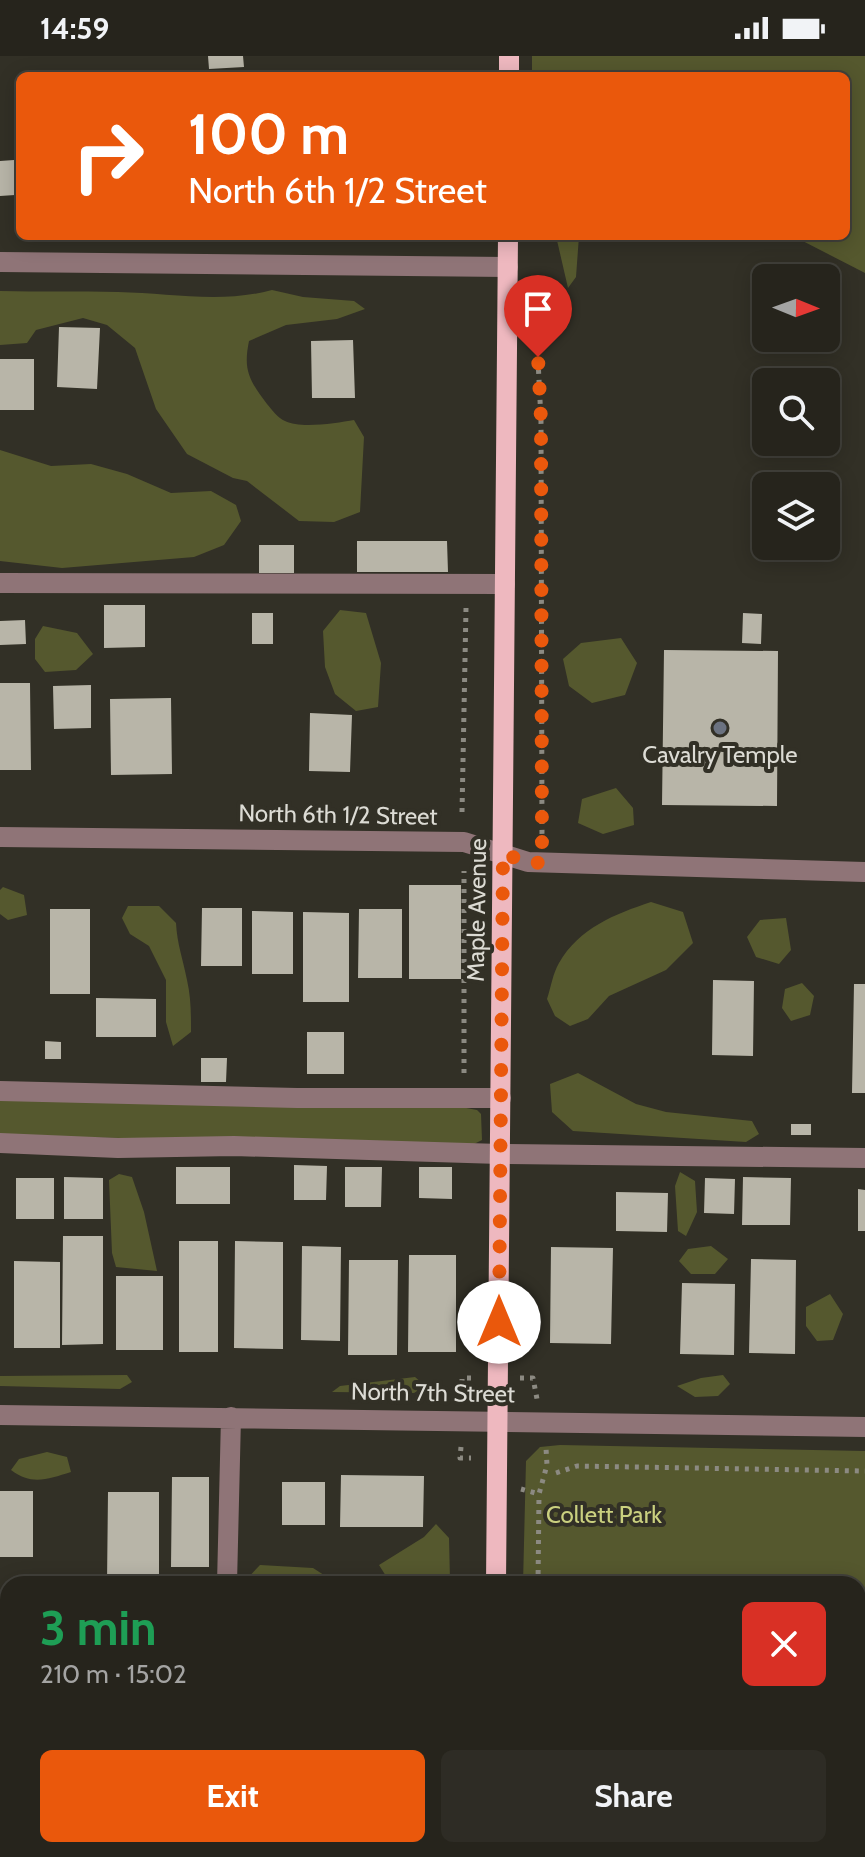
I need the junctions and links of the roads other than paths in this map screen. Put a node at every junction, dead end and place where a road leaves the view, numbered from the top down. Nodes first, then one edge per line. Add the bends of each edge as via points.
1 (508, 240) edge
2 (0, 262) edge
3 (508, 267) junction
4 (0, 583) edge
5 (505, 584) junction
6 (0, 837) edge
7 (503, 854) junction
8 (865, 872) edge
9 (0, 1091) edge
10 (501, 1098) junction
11 (0, 1143) edge
12 (500, 1154) junction
13 (865, 1158) edge
14 (0, 1415) edge
15 (231, 1417) junction
16 (498, 1420) junction
17 (865, 1427) edge
18 (227, 1576) edge
19 (496, 1576) edge

1 - 3 main road, Maple Avenue
2 - 3 street
3 - 5 main road, Maple Avenue
4 - 5 street
5 - 7 main road, Maple Avenue
6 - 7 street, North 6th 1/2 Street via 464,842
7 - 8 street, North 6th 1/2 Street via 542,863
7 - 10 main road, Maple Avenue
9 - 10 street
10 - 12 main road, Maple Avenue
11 - 12 street
12 - 13 street
12 - 16 main road, Maple Avenue
14 - 15 street, North 7th Street
15 - 16 street, North 7th Street
15 - 18 street
16 - 17 street, North 7th Street
16 - 19 main road, Maple Avenue

